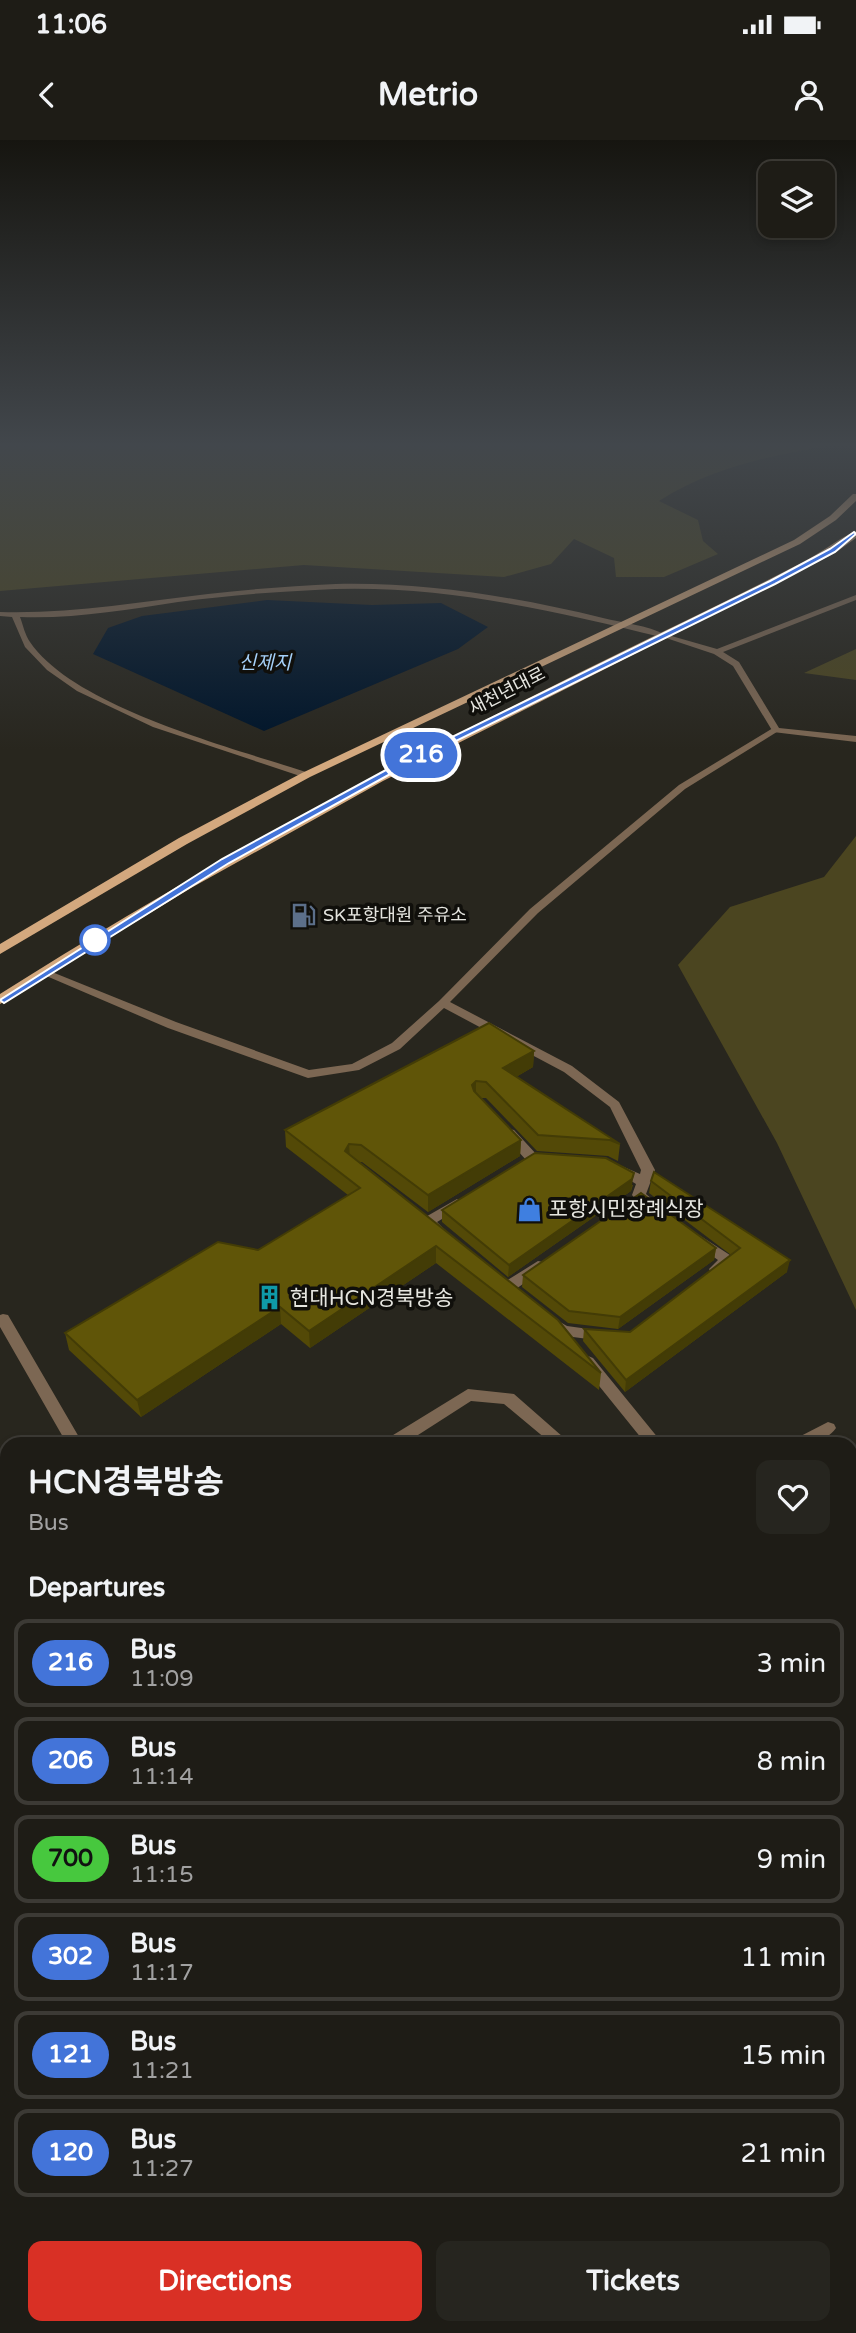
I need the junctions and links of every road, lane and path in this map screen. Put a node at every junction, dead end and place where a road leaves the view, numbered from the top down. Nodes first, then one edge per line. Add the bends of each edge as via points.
1 (790, 545) edge
2 (840, 545) edge
3 (706, 586) junction
4 (718, 590) dead end
5 (856, 597) edge
6 (0, 614) edge
7 (15, 615) junction
8 (622, 625) junction
9 (661, 635) junction
10 (717, 652) junction
11 (496, 684) junction
12 (509, 688) dead end
13 (523, 693) dead end
14 (536, 697) junction
15 (776, 730) junction
16 (856, 739) edge
17 (306, 775) junction
18 (0, 950) edge
19 (43, 972) junction
20 (0, 1000) edge
21 (443, 1003) junction
22 (498, 1121) edge
23 (532, 1160) edge
24 (608, 1163) edge
25 (640, 1187) junction
26 (474, 1194) edge
27 (661, 1211) edge
28 (683, 1228) edge
29 (448, 1238) edge
30 (554, 1255) edge
31 (706, 1276) edge
32 (508, 1287) edge
33 (545, 1317) edge
34 (3, 1319) dead end
35 (563, 1331) junction
36 (622, 1338) edge
37 (828, 1427) dead end
38 (71, 1437) edge
39 (402, 1437) edge
40 (554, 1437) edge
41 (649, 1437) edge
42 (811, 1437) edge

1 - 3 main road, 새천년대로
2 - 9 main road, 새천년대로
3 - 4 main road
3 - 8 main road, 새천년대로
5 - 10 street
6 - 7 street
7 - 8 street via 236,593 373,586 496,598
7 - 17 street via 28,645 47,665 126,713
8 - 9 street
8 - 11 main road, 새천년대로
9 - 10 street
9 - 14 main road, 새천년대로
10 - 15 street via 736,664
11 - 12 main road
11 - 17 main road, 새천년대로
13 - 14 main road
14 - 19 main road, 새천년대로 via 237,854
15 - 16 street
15 - 21 street via 682,787 534,911
17 - 18 main road, 새천년대로 via 183,841
19 - 20 main road, 새천년대로
19 - 21 street via 308,1074 355,1067 396,1046
21 - 25 street via 568,1069 615,1105
22 - 23 street
24 - 25 street
25 - 27 street
26 - 29 street via 422,1218
28 - 31 street via 727,1260
30 - 32 street
33 - 35 street
34 - 38 street
35 - 36 street
35 - 41 street
37 - 42 street
39 - 40 street via 468,1395 508,1398

